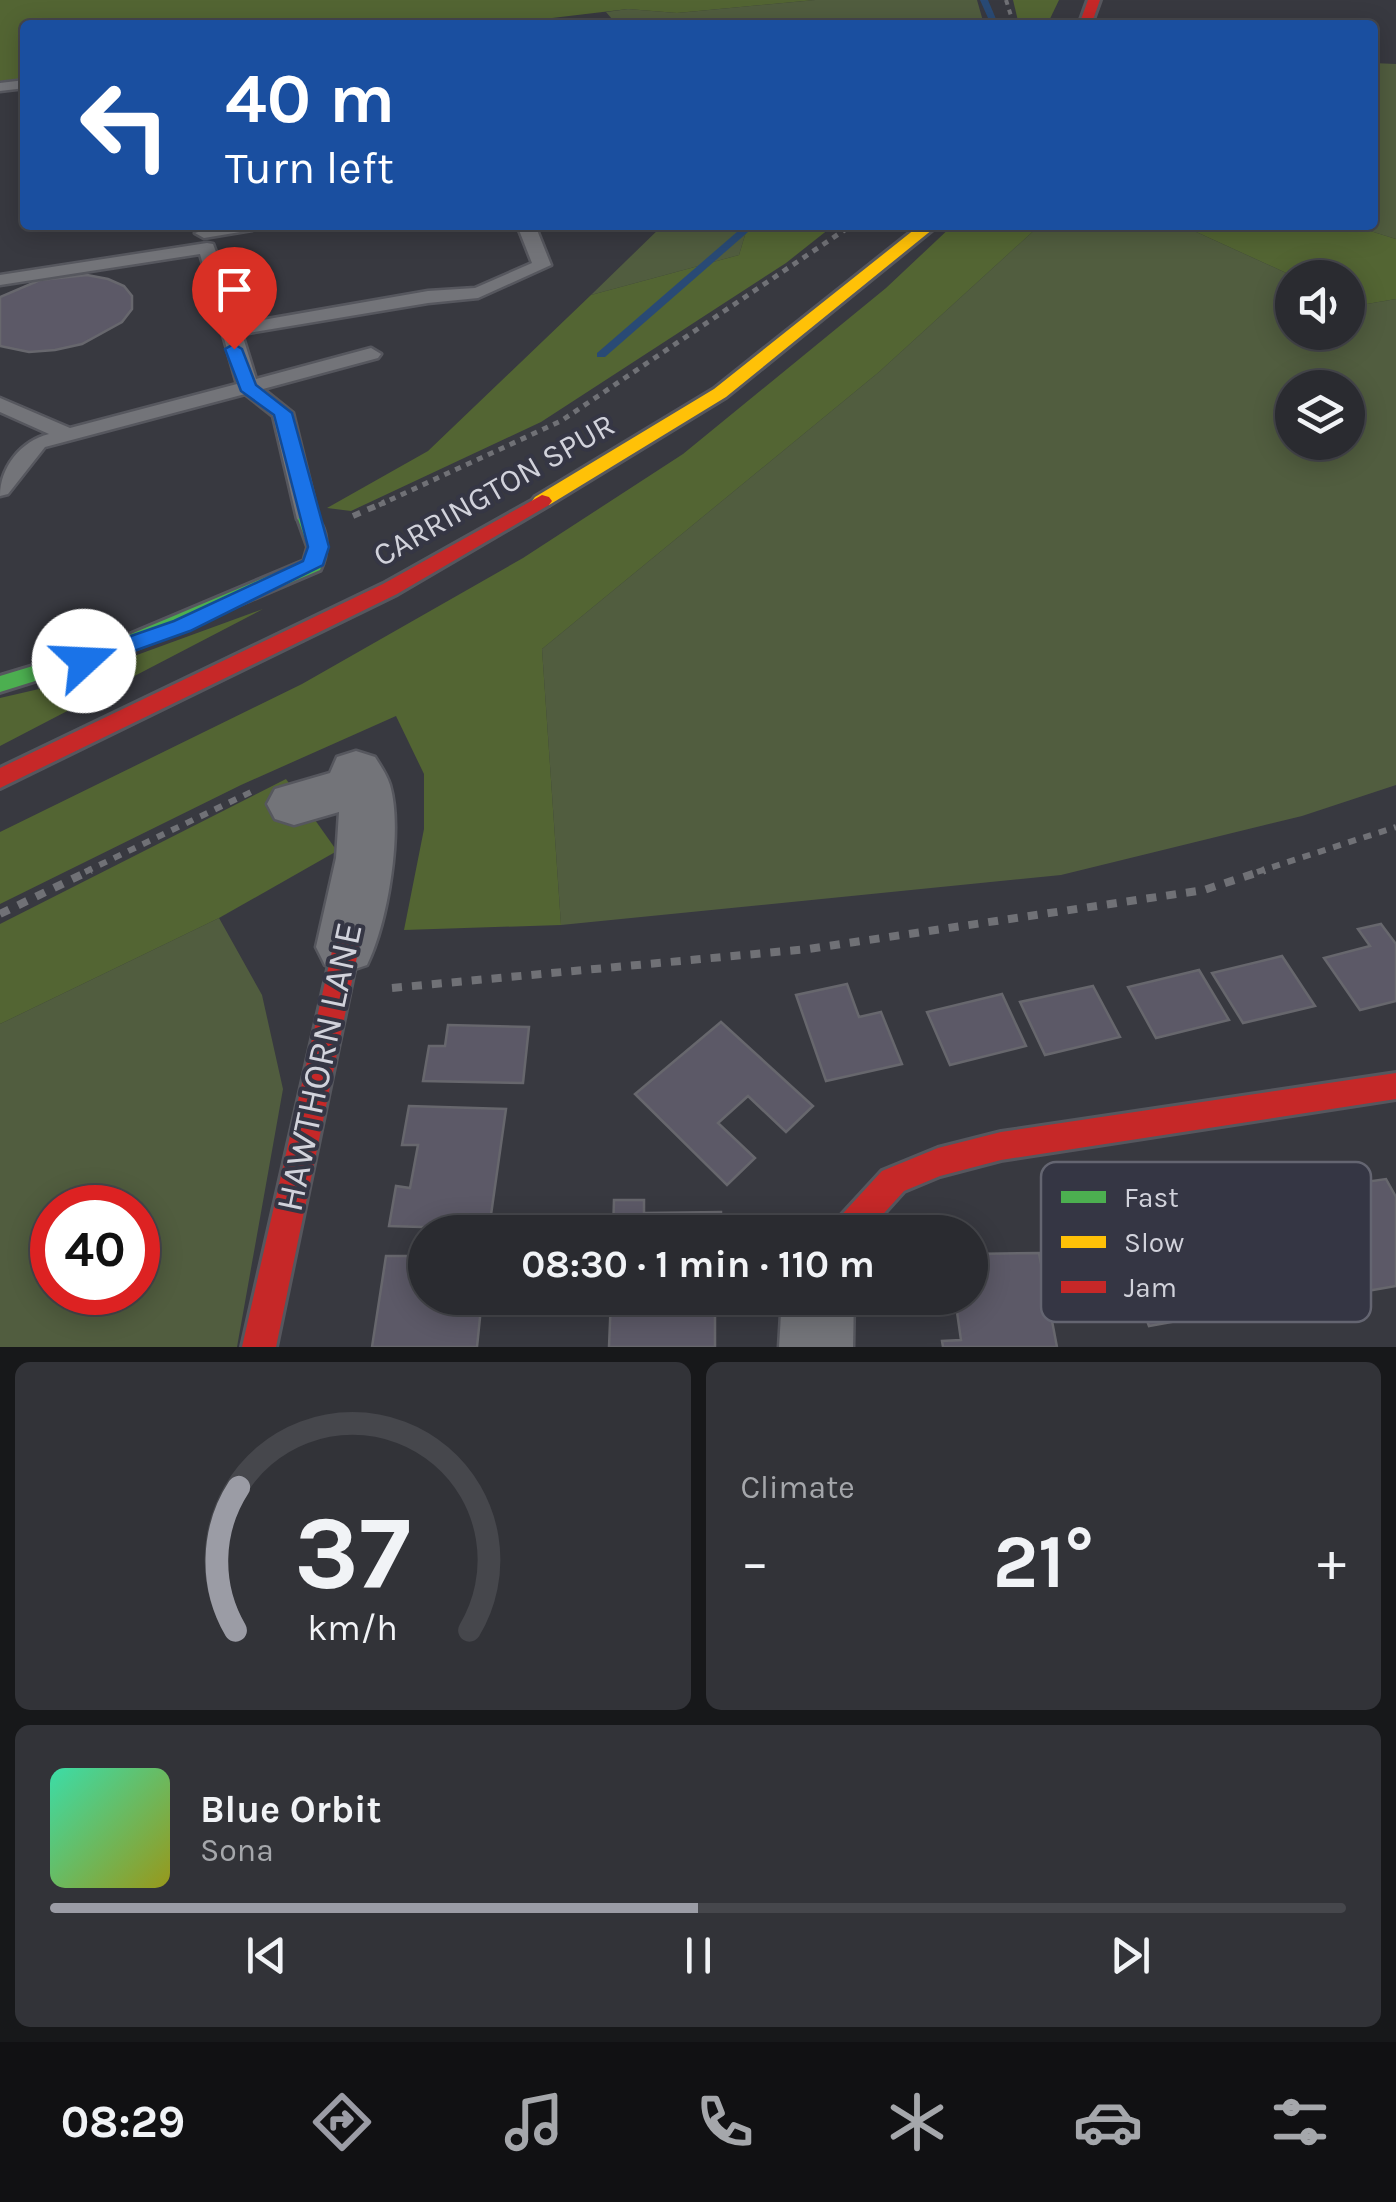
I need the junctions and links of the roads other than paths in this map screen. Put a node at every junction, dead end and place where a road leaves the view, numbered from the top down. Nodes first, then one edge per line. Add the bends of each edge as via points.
1 (240, 230) edge
2 (528, 230) edge
3 (924, 230) edge
4 (207, 243) edge
5 (240, 261) dead end
6 (0, 280) edge
7 (229, 332) junction
8 (371, 354) dead end
9 (248, 388) junction
10 (0, 404) edge
11 (69, 435) junction
12 (0, 488) edge
13 (312, 526) joint
14 (0, 684) edge
15 (0, 779) edge
16 (280, 794) road end
17 (341, 970) joint
18 (1396, 1086) edge
19 (862, 1215) edge
20 (817, 1315) edge
21 (260, 1347) edge
22 (816, 1347) edge

1 - 4 lane
2 - 7 lane via 542,264 478,294
3 - 15 main road, CARRINGTON SPUR via 720,393 627,452 390,589
4 - 5 lane
4 - 6 lane
4 - 7 lane
7 - 9 lane
8 - 9 lane
9 - 11 lane
9 - 13 lane via 283,413
10 - 11 lane
11 - 12 lane via 38,443
13 - 14 main road via 318,547 312,565 182,626
16 - 17 street, HAWTHORN LANE via 359,778 366,836
17 - 21 main road, HAWTHORN LANE
18 - 19 main road via 1001,1146 893,1180
20 - 22 street

